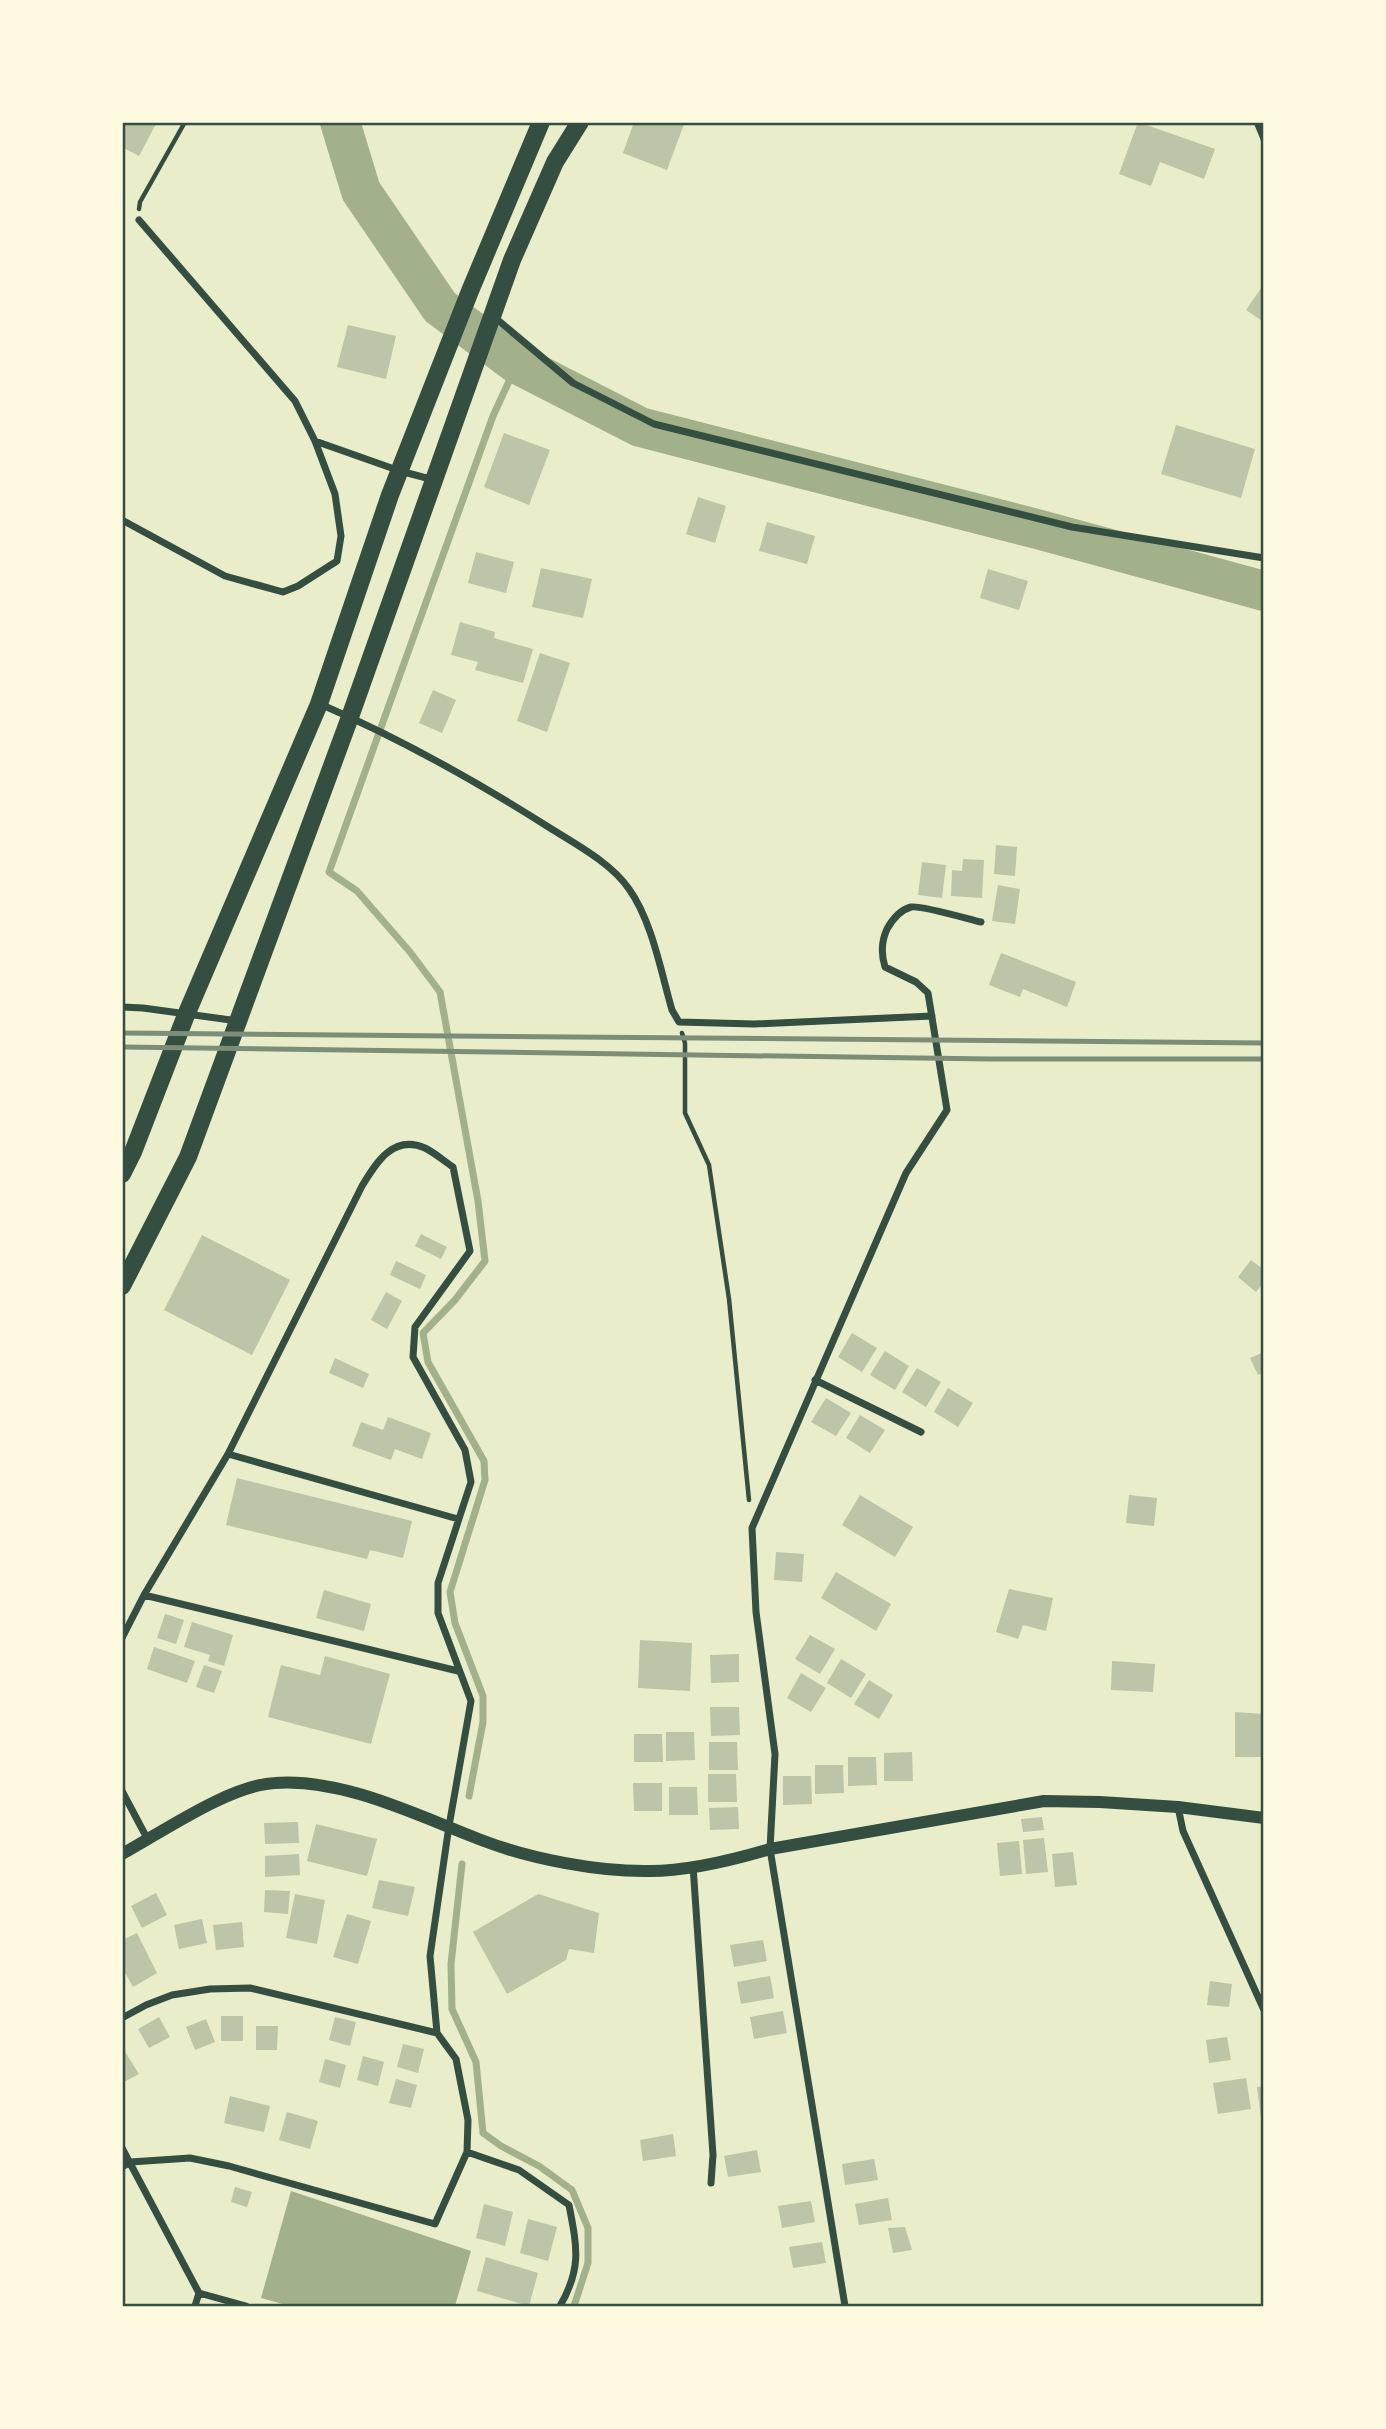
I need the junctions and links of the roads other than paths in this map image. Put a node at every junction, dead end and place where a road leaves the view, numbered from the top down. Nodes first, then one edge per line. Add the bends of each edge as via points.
1 (541, 122) edge
2 (580, 122) edge
3 (1257, 122) edge
4 (1264, 139) edge
5 (138, 220) road end
6 (492, 315) junction
7 (315, 441) junction
8 (400, 471) junction
9 (434, 480) junction
10 (122, 520) edge
11 (1264, 558) edge
12 (319, 704) junction
13 (350, 717) junction
14 (981, 922) dead end
15 (122, 1007) edge
16 (186, 1015) junction
17 (932, 1016) junction
18 (238, 1021) junction
19 (122, 1174) edge
20 (122, 1286) edge
21 (815, 1380) junction
22 (921, 1432) dead end
23 (229, 1454) junction
24 (458, 1519) junction
25 (144, 1595) junction
26 (122, 1638) edge
27 (458, 1671) junction
28 (122, 1791) edge
29 (1178, 1807) junction
30 (1264, 1818) edge
31 (449, 1826) junction
32 (148, 1839) junction
33 (770, 1849) junction
34 (122, 1854) edge
35 (692, 1866) junction
36 (1264, 2010) edge
37 (122, 2018) edge
38 (437, 2033) junction
39 (122, 2148) edge
40 (467, 2151) junction
41 (131, 2162) junction
42 (122, 2167) edge
43 (710, 2183) dead end
44 (200, 2293) junction
45 (195, 2306) edge
46 (246, 2306) edge
47 (560, 2306) edge
48 (845, 2306) edge

1 - 8 main road
2 - 6 main road via 555,162
3 - 4 street
5 - 7 street via 295,401
6 - 9 main road
6 - 11 street via 573,383 654,424 1072,527
7 - 8 street
7 - 10 street via 335,494 341,536 337,561 298,586 283,592 225,576
8 - 9 street
8 - 12 main road
9 - 13 main road
12 - 13 street
12 - 16 main road
13 - 17 street via 522,810 619,877 640,908 679,1022 754,1024
13 - 18 main road
14 - 17 street via 913,906 892,921 881,954 885,967 929,993
15 - 16 street
16 - 18 street
16 - 19 main road
17 - 21 street via 947,1110 906,1173
18 - 20 main road via 188,1157
21 - 22 street
21 - 33 street via 752,1528 756,1612 775,1754
23 - 24 street
23 - 24 street via 379,1159 399,1146 424,1147 453,1167 470,1251 415,1327 413,1357 465,1450 471,1482
23 - 25 street
24 - 27 street via 438,1583 438,1613
25 - 26 street
25 - 27 street
27 - 31 street via 471,1701
28 - 32 street
29 - 30 street
29 - 33 street via 1044,1801
29 - 36 street via 1183,1831
31 - 32 street via 360,1795 317,1785 275,1783 238,1790
31 - 35 street via 496,1845 593,1868 652,1871
31 - 38 street via 430,1956
32 - 34 street
33 - 35 street
33 - 48 street
35 - 43 street via 713,2155
37 - 38 street via 172,1995 250,1988
38 - 40 street via 456,2059 468,2120
39 - 41 street
40 - 41 street via 435,2224 190,2158
40 - 47 street via 519,2170 569,2205 578,2254 571,2288
41 - 42 street
41 - 44 street
44 - 45 street
44 - 46 street

